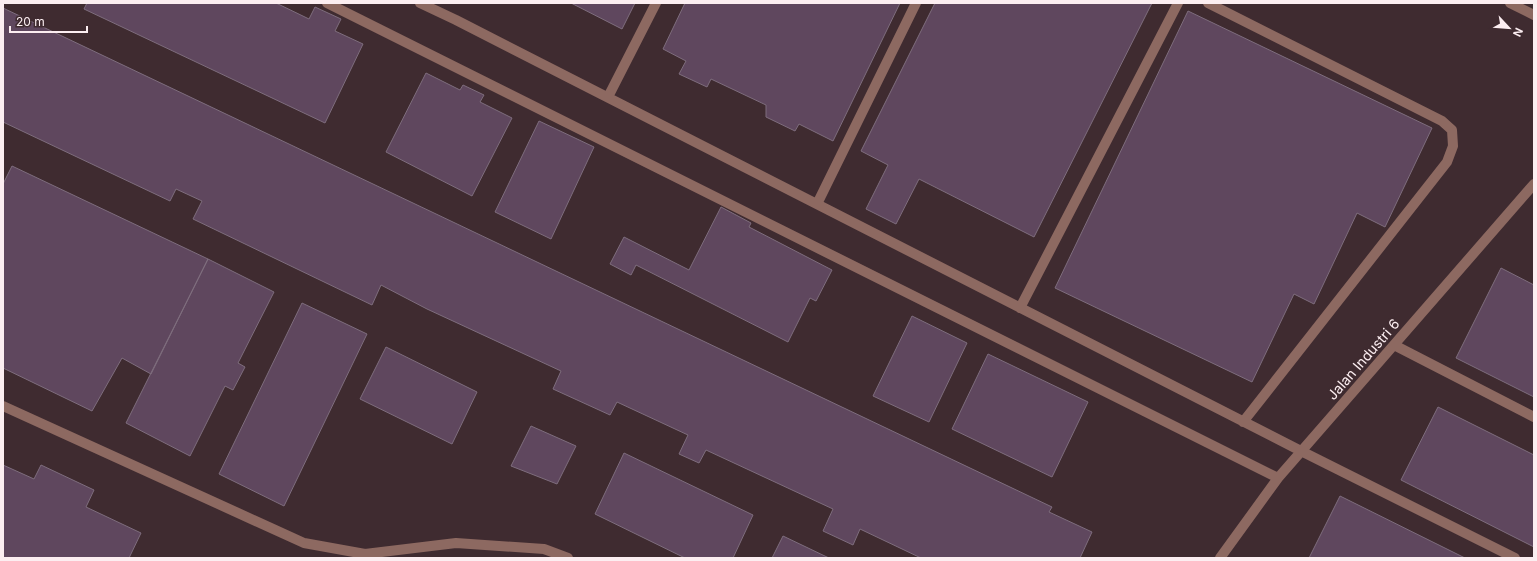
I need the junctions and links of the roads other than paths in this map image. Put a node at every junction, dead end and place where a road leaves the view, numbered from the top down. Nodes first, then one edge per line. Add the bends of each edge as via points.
1 (327, 3) edge
2 (420, 3) edge
3 (656, 3) edge
4 (916, 3) edge
5 (1178, 3) edge
6 (1208, 3) edge
7 (1510, 3) edge
8 (1534, 15) edge
9 (608, 97) junction
10 (1534, 184) edge
11 (817, 204) junction
12 (1020, 308) junction
13 (1394, 345) junction
14 (3, 406) edge
15 (1534, 417) edge
16 (1244, 422) junction
17 (1301, 451) junction
18 (1278, 478) junction
19 (568, 558) edge
20 (1220, 558) edge
21 (1515, 558) edge

1 - 18 street
2 - 9 street
3 - 9 street
4 - 11 street
5 - 12 street
6 - 16 street via 1442,121 1452,130 1453,146 1447,162
7 - 8 street
9 - 11 street
10 - 13 street, Jalan Industri 6
11 - 12 street
12 - 16 street
13 - 15 street
13 - 17 street, Jalan Industri 6
14 - 19 street via 304,544 365,554 456,543 544,549
16 - 17 street
17 - 18 street, Jalan Industri 6
17 - 21 street
18 - 20 street, Jalan Industri 6

